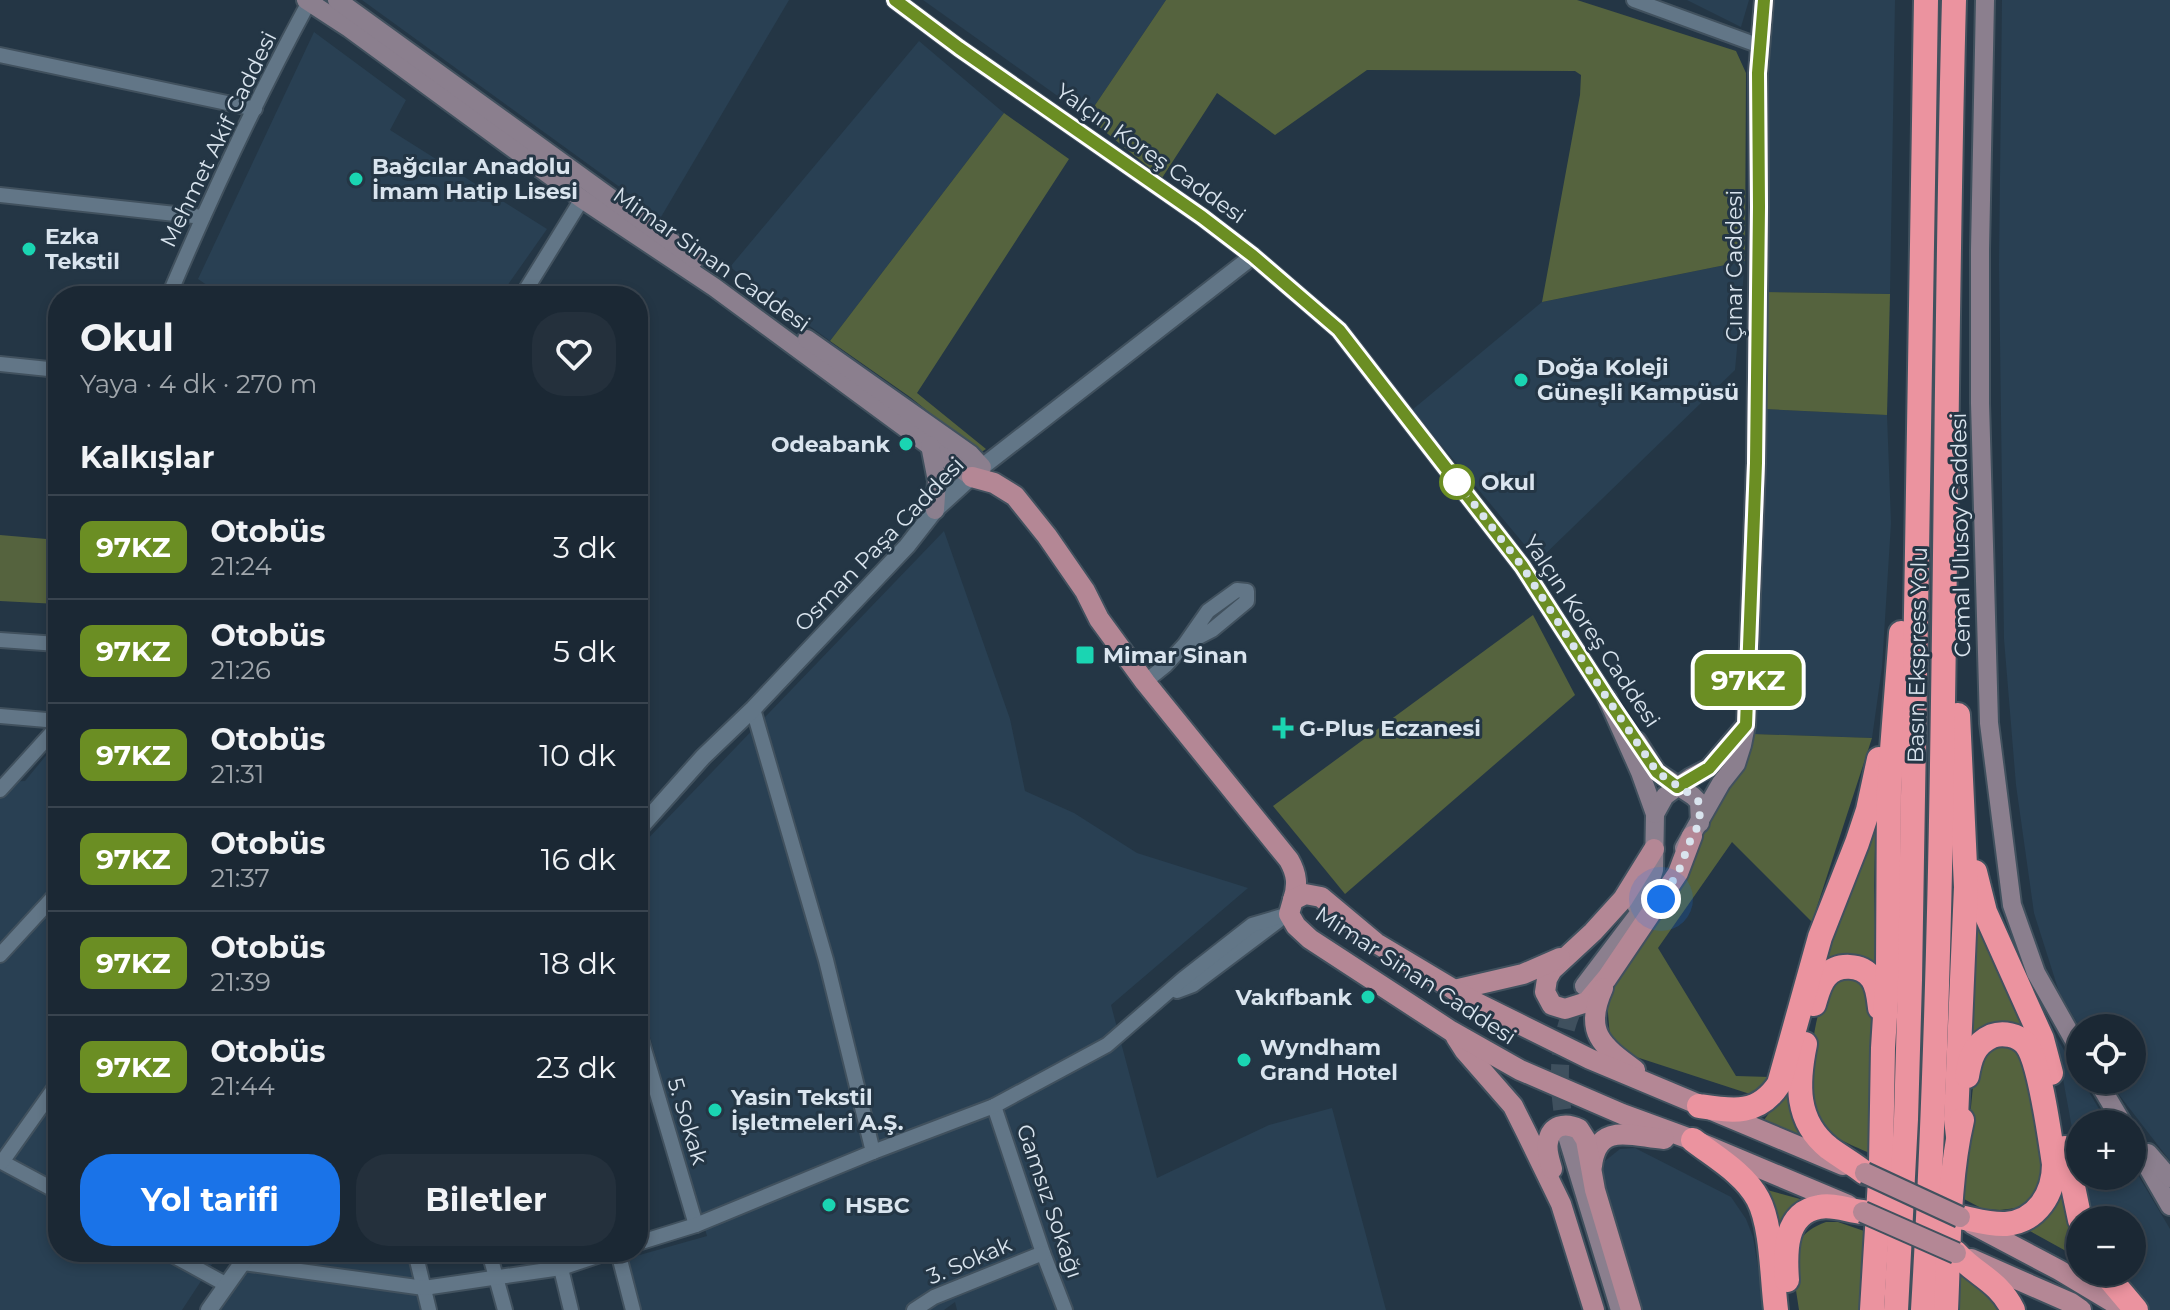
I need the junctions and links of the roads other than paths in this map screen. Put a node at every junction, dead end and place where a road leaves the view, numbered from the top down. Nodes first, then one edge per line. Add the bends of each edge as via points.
1 (337, 0) edge
2 (895, 0) edge
3 (1634, 0) edge
4 (1764, 0) edge
5 (1926, 0) edge
6 (1954, 0) edge
7 (1985, 0) edge
8 (310, 1) edge
9 (1760, 46) junction
10 (0, 55) edge
11 (255, 109) junction
12 (0, 195) edge
13 (582, 199) junction
14 (203, 217) junction
15 (1253, 256) junction
16 (173, 286) edge
17 (528, 286) edge
18 (0, 364) edge
19 (48, 369) edge
20 (1919, 411) junction
21 (930, 445) junction
22 (1946, 469) junction
23 (977, 472) junction
24 (935, 510) junction
25 (1901, 638) junction
26 (0, 640) edge
27 (48, 643) edge
28 (1185, 644) dead end
29 (1145, 682) junction
30 (1607, 698) junction
31 (753, 709) junction
32 (0, 716) edge
33 (48, 722) edge
34 (1746, 725) junction
35 (48, 735) edge
36 (0, 770) edge
37 (1959, 770) junction
38 (16, 772) junction
39 (1677, 787) junction
40 (0, 790) edge
41 (1655, 814) junction
42 (648, 819) edge
43 (1696, 830) junction
44 (1654, 849) junction
45 (48, 903) edge
46 (1288, 911) junction
47 (0, 955) edge
48 (1567, 955) junction
49 (1607, 978) junction
50 (1584, 986) tunnel mouth
51 (1454, 990) junction
52 (1568, 999) tunnel mouth
53 (2066, 1026) edge
54 (1451, 1031) junction
55 (1883, 1048) junction
56 (648, 1063) edge
57 (1660, 1089) junction
58 (48, 1097) edge
59 (994, 1106) junction
60 (1699, 1106) junction
61 (1958, 1136) junction
62 (1693, 1140) junction
63 (2146, 1149) edge
64 (873, 1152) junction
65 (1, 1161) edge
66 (2146, 1164) edge
67 (1865, 1173) junction
68 (1591, 1174) junction
69 (2170, 1178) edge
70 (48, 1187) edge
71 (1561, 1204) junction
72 (2076, 1206) edge
73 (2170, 1206) edge
74 (1863, 1212) junction
75 (1960, 1217) junction
76 (696, 1225) junction
77 (648, 1240) edge
78 (1043, 1253) junction
79 (1956, 1253) junction
80 (185, 1262) edge
81 (243, 1262) edge
82 (275, 1262) edge
83 (418, 1262) edge
84 (492, 1262) edge
85 (560, 1262) edge
86 (579, 1262) edge
87 (621, 1262) edge
88 (561, 1268) junction
89 (496, 1279) junction
90 (227, 1285) junction
91 (2116, 1286) edge
92 (424, 1288) junction
93 (213, 1308) edge
94 (1878, 1309) edge
95 (429, 1310) edge
96 (505, 1310) edge
97 (571, 1310) edge
98 (633, 1310) edge
99 (914, 1310) edge
100 (1065, 1310) edge
101 (1594, 1310) edge
102 (1609, 1310) edge
103 (1620, 1310) edge
104 (1631, 1310) edge
105 (1776, 1310) edge
106 (1790, 1310) edge
107 (1923, 1310) edge
108 (1946, 1310) edge
109 (2013, 1310) edge
110 (2081, 1310) edge
111 (2126, 1310) edge
112 (2136, 1310) edge

1 - 23 main road, Mimar Sinan Caddesi via 970,454
2 - 15 street, Yalçın Koreş Caddesi
3 - 9 street
4 - 9 main road, Çınar Caddesi
5 - 20 highway, Basın Ekspress Yolu
6 - 22 highway, Basın Ekspress Yolu
7 - 53 main road, Cemal Ulusoy Caddesi via 1980,403 1989,723 2012,905 2036,973
8 - 11 street, Mehmet Akif Caddesi
8 - 13 main road, Mimar Sinan Caddesi
9 - 34 main road, Çınar Caddesi via 1756,463
10 - 11 street
11 - 14 street, Mehmet Akif Caddesi
12 - 14 street
13 - 17 street
13 - 21 main road, Mimar Sinan Caddesi via 714,287
14 - 16 street, Mehmet Akif Caddesi
15 - 23 street, Osman Paşa Caddesi
15 - 30 street, Yalçın Koreş Caddesi via 1339,330 1522,566
18 - 19 street
20 - 25 highway via 1908,461
20 - 94 highway, Basın Ekspress Yolu via 1910,994
21 - 23 main road, Mimar Sinan Caddesi
21 - 24 main road via 937,481
22 - 37 highway via 1958,543
22 - 107 highway, Basın Ekspress Yolu via 1937,991
23 - 24 street, Osman Paşa Caddesi
23 - 29 main road via 1015,496
24 - 31 street, Osman Paşa Caddesi
25 - 55 highway via 1889,789
25 - 60 highway via 1868,810 1820,937 1779,1084 1750,1108
26 - 27 street
28 - 29 street
29 - 46 main road via 1289,860 1297,887
30 - 39 main road, Yalçın Koreş Caddesi via 1657,772
30 - 41 main road
31 - 42 street, Osman Paşa Caddesi
31 - 64 street via 826,960
32 - 33 street
34 - 39 main road via 1709,768
34 - 43 main road, Çınar Caddesi via 1736,764
35 - 38 street
36 - 38 street
37 - 61 highway via 1966,887
37 - 72 highway via 1985,912 2042,1039
38 - 40 street
39 - 41 main road
39 - 43 main road, Yalçın Koreş Caddesi via 1699,802
41 - 44 main road
43 - 49 main road via 1678,873
43 - 50 main road, Çınar Caddesi
44 - 48 main road via 1623,899
44 - 52 main road via 1648,888
45 - 47 street
46 - 51 main road, Mimar Sinan Caddesi via 1305,894 1321,897 1376,943
46 - 54 main road, Mimar Sinan Caddesi via 1310,939
46 - 59 street via 1252,925 1107,1045
48 - 49 main road via 1547,979 1545,992 1552,1005 1565,1009 1587,1002
48 - 51 main road via 1523,974
49 - 57 main road via 1598,999 1598,1033 1605,1047
51 - 57 main road, Mimar Sinan Caddesi
54 - 62 main road, Mimar Sinan Caddesi via 1520,1070
54 - 71 main road via 1513,1106
55 - 67 highway via 1873,979 1854,967 1825,976 1801,1063 1800,1097 1809,1125 1823,1142
55 - 94 highway
56 - 76 street, 5. Sokak
57 - 60 main road, Mimar Sinan Caddesi
58 - 65 street
59 - 64 street
59 - 78 street, Gamsız Sokağı
60 - 67 main road, Mimar Sinan Caddesi
61 - 75 highway via 1967,1072 1976,1048 1998,1034 2017,1037 2032,1056 2038,1079 2054,1164 2051,1190 2030,1215 2008,1224
61 - 108 highway
62 - 68 main road via 1613,1135 1601,1141
62 - 74 main road, Mimar Sinan Caddesi
62 - 105 highway via 1758,1198
63 - 69 main road
64 - 76 street
65 - 70 street
66 - 73 main road
67 - 75 main road, Mimar Sinan Caddesi, bridge
68 - 71 main road via 1579,1129 1566,1124 1553,1130 1548,1150
68 - 104 main road
71 - 101 main road
74 - 79 main road, Mimar Sinan Caddesi, bridge
74 - 106 highway via 1819,1207 1794,1224 1786,1245
75 - 111 main road, Mimar Sinan Caddesi
76 - 77 street
78 - 99 street, 3. Sokak
78 - 100 street, Gamsız Sokağı
79 - 109 highway via 2002,1290
79 - 110 main road, Mimar Sinan Caddesi
80 - 90 street
81 - 90 street
82 - 92 street
83 - 92 street
84 - 89 street
85 - 88 street
86 - 88 street
87 - 98 street
88 - 89 street
88 - 97 street
89 - 92 street
89 - 96 street
90 - 93 street
91 - 112 highway
92 - 95 street
102 - 103 main road via 1563,1139

